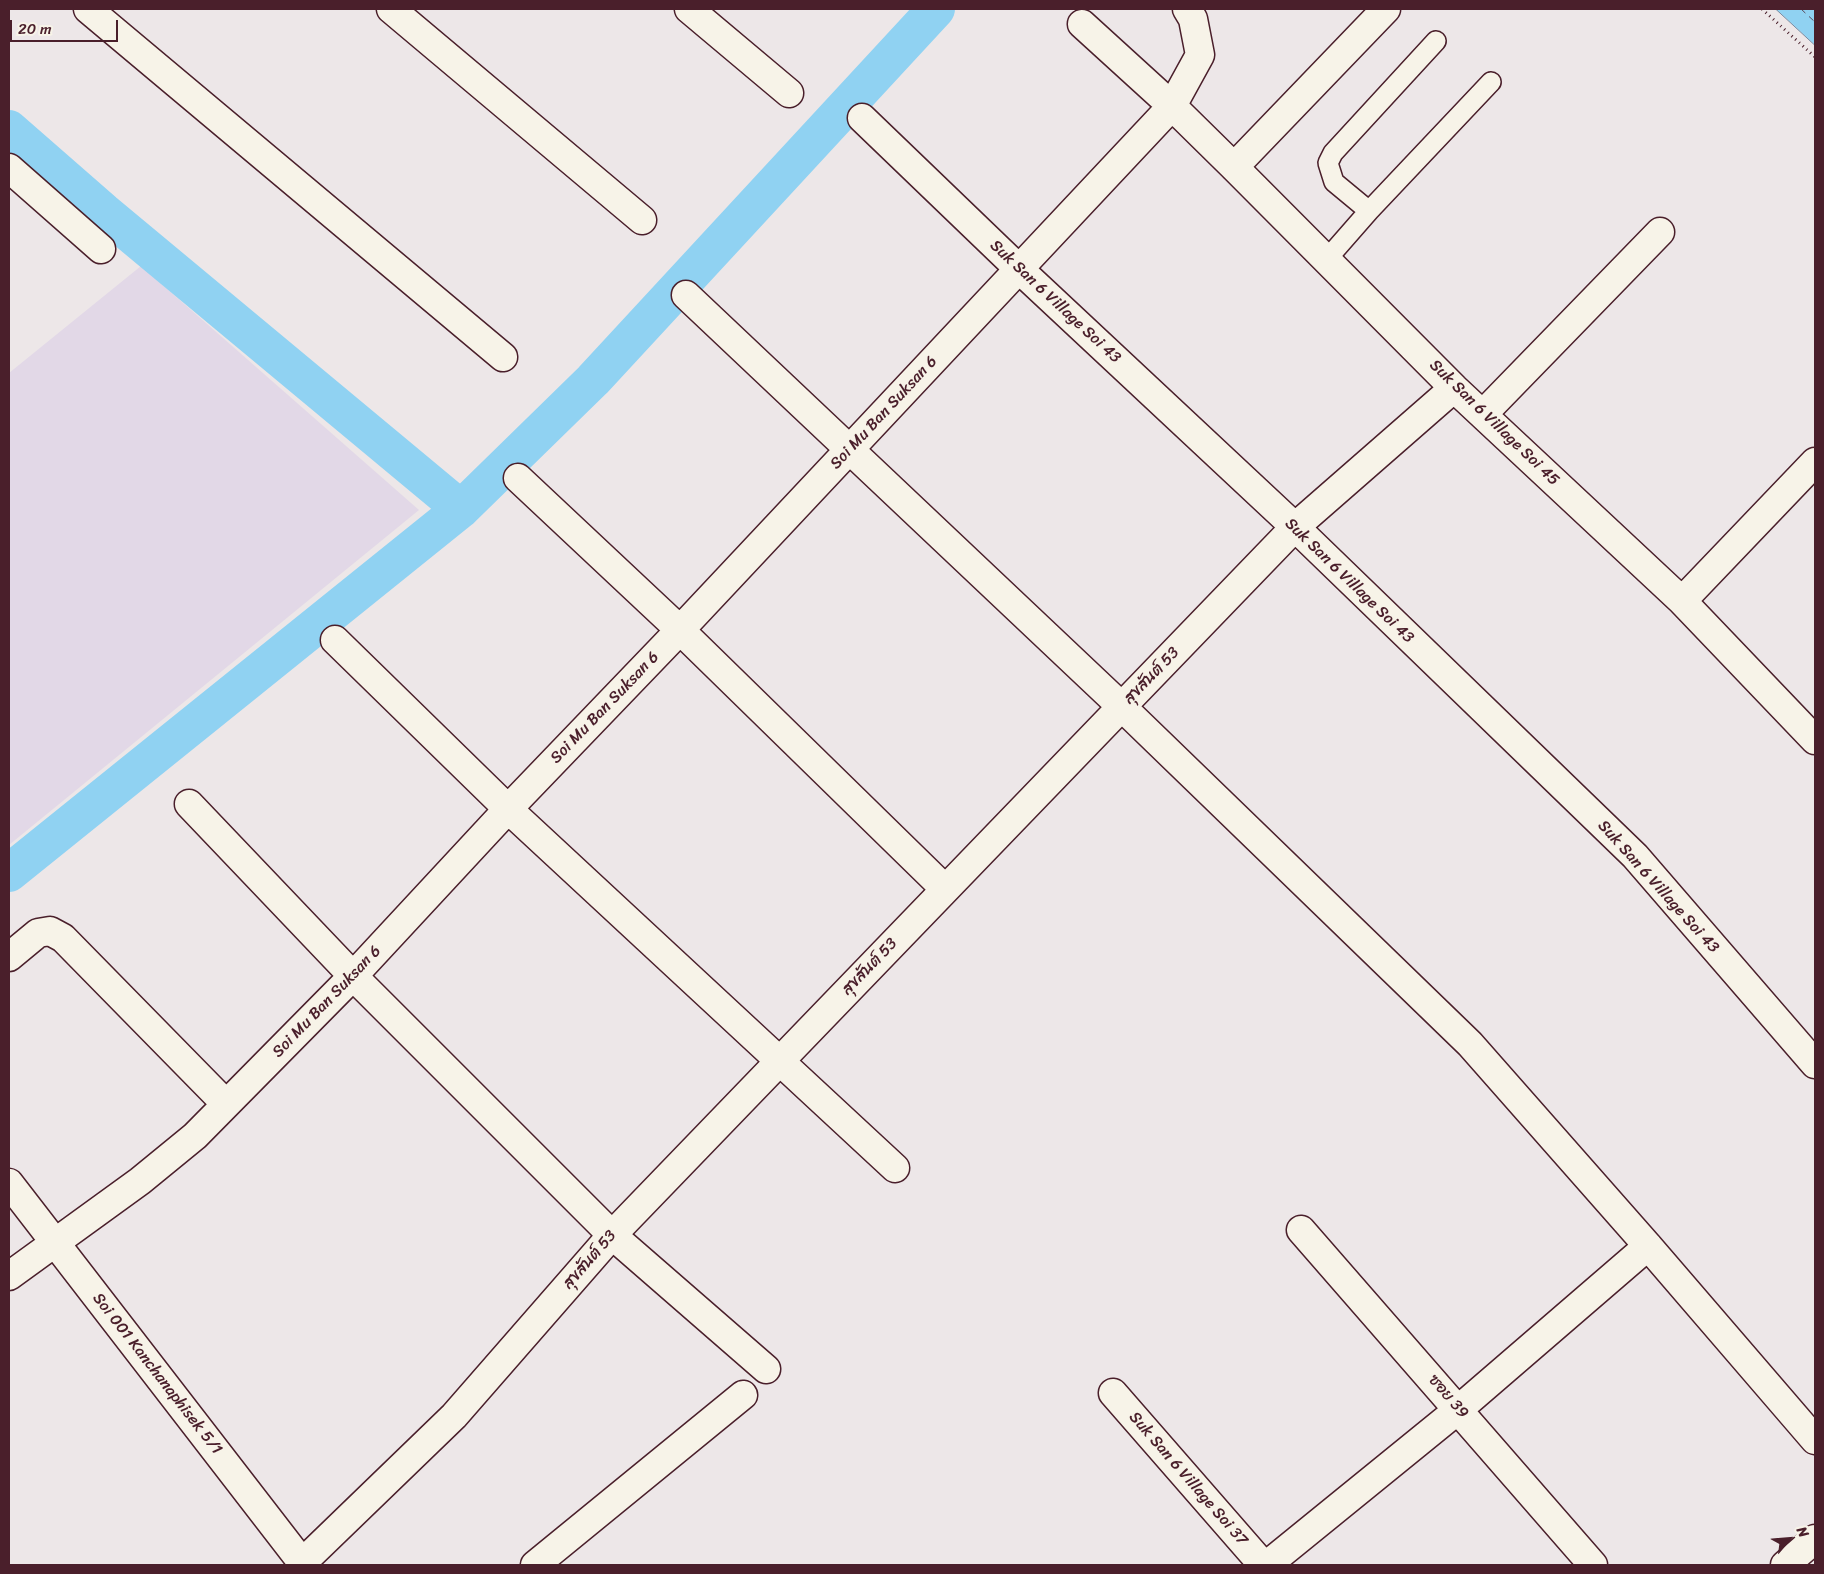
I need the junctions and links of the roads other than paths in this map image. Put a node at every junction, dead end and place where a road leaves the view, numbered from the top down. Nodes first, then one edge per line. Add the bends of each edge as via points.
1 (88, 9) edge
2 (391, 9) edge
3 (689, 9) edge
4 (1187, 9) edge
5 (1386, 9) edge
6 (1082, 24) dead end
7 (1436, 41) dead end
8 (1491, 82) dead end
9 (789, 93) dead end
10 (1172, 106) junction
11 (862, 118) dead end
12 (1234, 167) junction
13 (9, 168) edge
14 (1369, 211) junction
15 (642, 220) dead end
16 (1660, 232) dead end
17 (101, 249) dead end
18 (1327, 259) junction
19 (1019, 269) junction
20 (686, 295) dead end
21 (503, 357) dead end
22 (1454, 388) junction
23 (1483, 414) junction
24 (849, 450) junction
25 (1815, 462) edge
26 (518, 478) dead end
27 (1294, 528) junction
28 (1682, 601) junction
29 (680, 630) junction
30 (335, 640) dead end
31 (1122, 707) junction
32 (1815, 740) edge
33 (189, 804) dead end
34 (508, 809) junction
35 (945, 889) junction
36 (9, 957) edge
37 (353, 976) junction
38 (779, 1061) junction
39 (1815, 1064) edge
40 (226, 1104) junction
41 (895, 1168) dead end
42 (9, 1182) edge
43 (1301, 1230) dead end
44 (612, 1235) junction
45 (55, 1242) junction
46 (1648, 1246) junction
47 (9, 1276) edge
48 (766, 1369) dead end
49 (1113, 1393) dead end
50 (743, 1395) dead end
51 (1459, 1409) junction
52 (1815, 1440) edge
53 (1815, 1539) edge
54 (304, 1564) edge
55 (535, 1565) edge
56 (1263, 1565) edge
57 (1267, 1565) edge
58 (1593, 1565) edge
59 (1785, 1565) edge

1 - 21 street
2 - 15 street
3 - 9 street
4 - 10 street, Soi Mu Ban Suksan 6 via 1193,19 1200,55
5 - 12 street
6 - 10 street, Suk San 6 Village Soi 45
7 - 14 lane via 1333,153 1328,163 1334,182
8 - 14 lane
10 - 12 street, Suk San 6 Village Soi 45
10 - 19 street, Soi Mu Ban Suksan 6
11 - 19 street, Suk San 6 Village Soi 43
12 - 18 street, Suk San 6 Village Soi 45
13 - 17 street
14 - 18 lane
16 - 23 street
18 - 22 street, Suk San 6 Village Soi 45
19 - 24 street, Soi Mu Ban Suksan 6
19 - 27 street, Suk San 6 Village Soi 43
20 - 24 street
22 - 23 street, Suk San 6 Village Soi 45
22 - 27 street, สุขสันต์ 53
23 - 28 street, Suk San 6 Village Soi 45
24 - 29 street, Soi Mu Ban Suksan 6
24 - 31 street
25 - 28 street
26 - 29 street
27 - 31 street, สุขสันต์ 53
27 - 39 street, Suk San 6 Village Soi 43 via 1634,856
28 - 32 street, Suk San 6 Village Soi 45
29 - 34 street, Soi Mu Ban Suksan 6
29 - 35 street
30 - 34 street
31 - 35 street, สุขสันต์ 53
31 - 46 street via 1470,1044
33 - 37 street
34 - 37 street, Soi Mu Ban Suksan 6
34 - 38 street
35 - 38 street, สุขสันต์ 53
36 - 40 street via 38,933 50,930 63,938
37 - 40 street, Soi Mu Ban Suksan 6
37 - 44 street
38 - 41 street
38 - 44 street, สุขสันต์ 53
40 - 45 street, Soi Mu Ban Suksan 6 via 140,1182
42 - 45 street, Soi 001 Kanchanaphisek 5/1
43 - 51 street, ซอย 39
44 - 48 street
44 - 54 street, สุขสันต์ 53 via 454,1416
45 - 47 street, Soi Mu Ban Suksan 6
45 - 54 street, Soi 001 Kanchanaphisek 5/1
46 - 51 street
46 - 52 street
49 - 56 street, Suk San 6 Village Soi 37
50 - 55 street
51 - 57 street
51 - 58 street, ซอย 39
53 - 59 street

